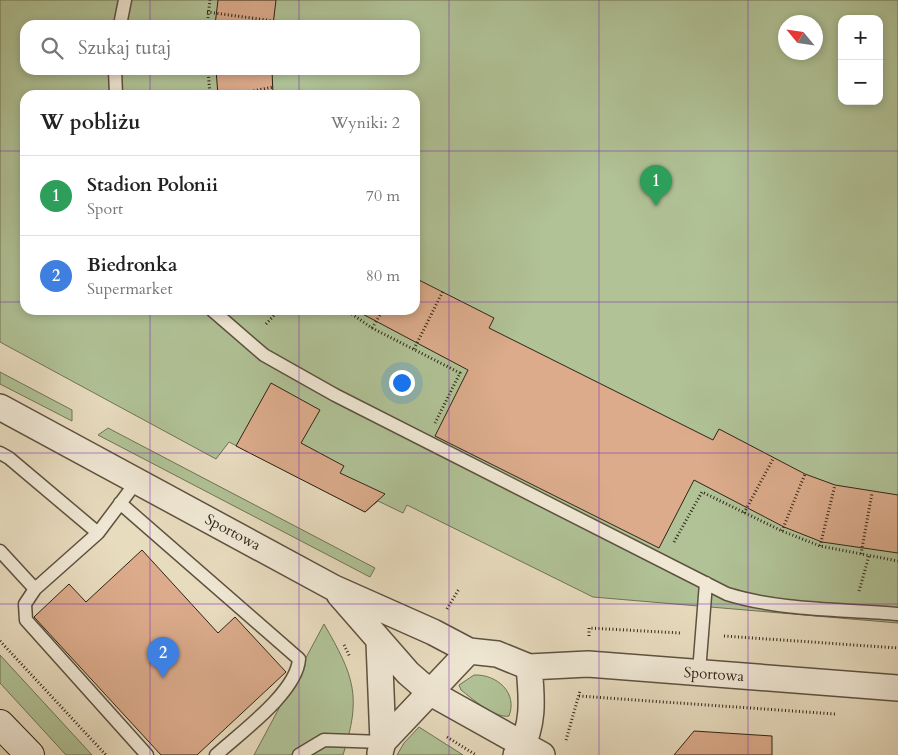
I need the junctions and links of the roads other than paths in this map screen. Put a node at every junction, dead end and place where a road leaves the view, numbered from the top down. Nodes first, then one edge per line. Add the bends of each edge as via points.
1 (125, 0) edge
2 (121, 20) edge
3 (115, 75) edge
4 (116, 90) edge
5 (218, 315) edge
6 (0, 408) edge
7 (0, 453) edge
8 (137, 480) junction
9 (120, 503) junction
10 (98, 533) junction
11 (0, 551) edge
12 (706, 583) junction
13 (334, 588) junction
14 (35, 589) junction
15 (898, 614) edge
16 (379, 642) junction
17 (469, 651) junction
18 (529, 667) junction
19 (699, 672) junction
20 (898, 688) edge
21 (431, 693) junction
22 (0, 724) edge
23 (381, 749) edge
24 (527, 751) edge
25 (30, 755) edge
26 (147, 755) edge
27 (216, 755) edge
28 (299, 755) edge

1 - 2 lane
3 - 4 lane
5 - 12 lane via 264,355 335,395
6 - 8 street, Sportowa
7 - 10 lane
8 - 9 lane
8 - 13 street, Sportowa
9 - 10 lane
9 - 27 lane via 299,660 298,670 287,690
10 - 14 lane
11 - 14 lane
12 - 15 lane via 751,602
12 - 19 lane
13 - 16 street
13 - 17 street, Sportowa
14 - 26 lane via 25,604 26,620
16 - 21 street
16 - 23 street
17 - 18 street via 497,654
17 - 21 street
18 - 19 street, Sportowa via 588,664
18 - 24 street via 532,706
19 - 20 street, Sportowa
21 - 23 street
21 - 24 street
22 - 25 main road
23 - 28 lane via 324,740

